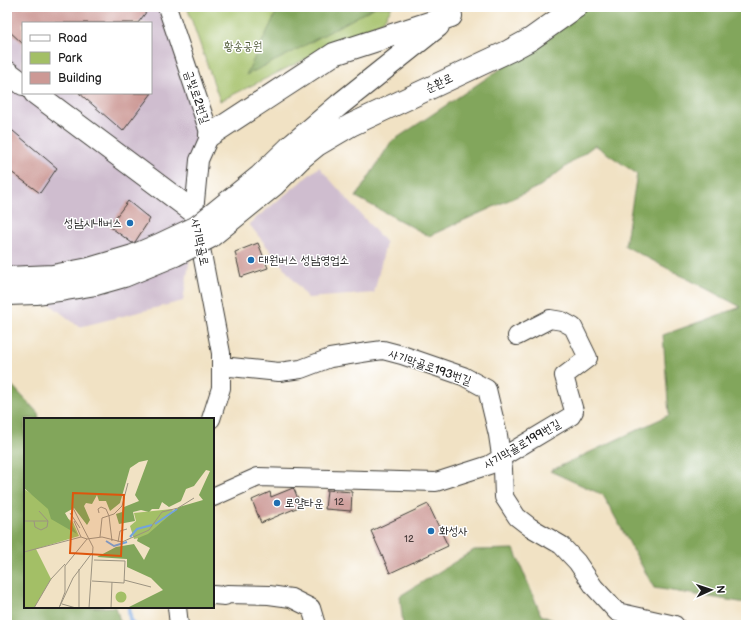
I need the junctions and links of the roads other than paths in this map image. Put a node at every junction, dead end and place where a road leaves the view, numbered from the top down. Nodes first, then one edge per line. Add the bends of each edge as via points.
1 (167, 7) edge
2 (576, 7) edge
3 (457, 12) edge
4 (7, 72) edge
5 (22, 83) edge
6 (36, 94) edge
7 (210, 135) junction
8 (296, 152) junction
9 (194, 212) junction
10 (200, 239) junction
11 (7, 278) edge
12 (12, 290) edge
13 (517, 336) dead end
14 (221, 366) junction
15 (211, 418) edge
16 (502, 463) junction
17 (214, 497) edge
18 (214, 595) edge
19 (176, 608) edge
20 (179, 625) edge
21 (316, 625) edge
22 (675, 625) edge

1 - 7 street, 금빛로2번길
2 - 8 main road, 순환로 via 532,39 509,51 351,125 317,145
3 - 7 main road via 334,54
3 - 8 main road via 339,104
4 - 5 main road
6 - 9 main road, 사기막골로
7 - 9 street, 금빛로2번길 via 199,160
8 - 11 main road, bridge via 260,176 197,227 159,245 133,256 88,269 53,276
8 - 12 main road, bridge via 262,195 210,237 175,255 124,276 96,284 36,293
9 - 10 street, 사기막골로
10 - 12 main road via 104,279
10 - 14 street, 사기막골로 via 221,353
11 - 12 main road
13 - 16 street, 사기막골로199번길 via 550,318 562,321 573,328 588,358 564,376 574,412
14 - 15 street, 사기막골로 via 221,388
14 - 16 street, 사기막골로193번길 via 279,372 301,369 330,358 383,350 463,376 487,389
16 - 17 street, 사기막골로199번길 via 436,482 258,477
16 - 22 street, 사기막골로193번길 via 504,497 517,517 561,545 617,612
18 - 21 street via 269,595 291,598 311,608
19 - 20 street

